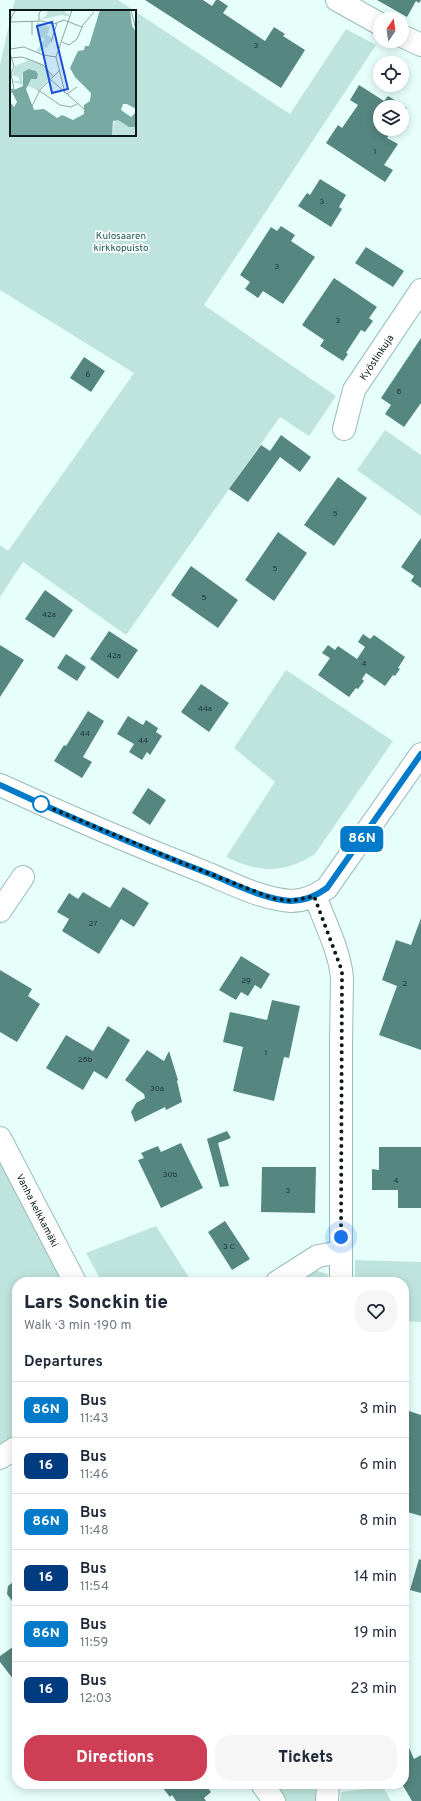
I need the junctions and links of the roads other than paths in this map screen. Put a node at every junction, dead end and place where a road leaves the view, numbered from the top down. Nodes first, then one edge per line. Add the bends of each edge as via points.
1 (337, 0) edge
2 (373, 20) edge
3 (409, 39) edge
4 (421, 45) edge
5 (421, 290) edge
6 (344, 429) dead end
7 (421, 754) edge
8 (0, 785) edge
9 (23, 877) dead end
10 (314, 896) junction
11 (0, 911) edge
12 (0, 1138) edge
13 (341, 1252) junction
14 (72, 1277) edge
15 (285, 1277) edge
16 (341, 1277) edge
17 (12, 1450) edge
18 (0, 1458) edge
19 (266, 1789) edge
20 (328, 1789) edge
21 (274, 1801) edge
22 (327, 1801) edge

1 - 2 street
3 - 4 street
5 - 6 street, Kyöstinkuja via 354,390
7 - 10 street via 335,878 327,888
8 - 10 street via 59,812 272,898 291,901
9 - 11 street
10 - 13 street via 342,971
12 - 14 street, Vanha kelkkamäki
13 - 15 street via 318,1256
13 - 16 street
17 - 18 street
19 - 21 street
20 - 22 street

